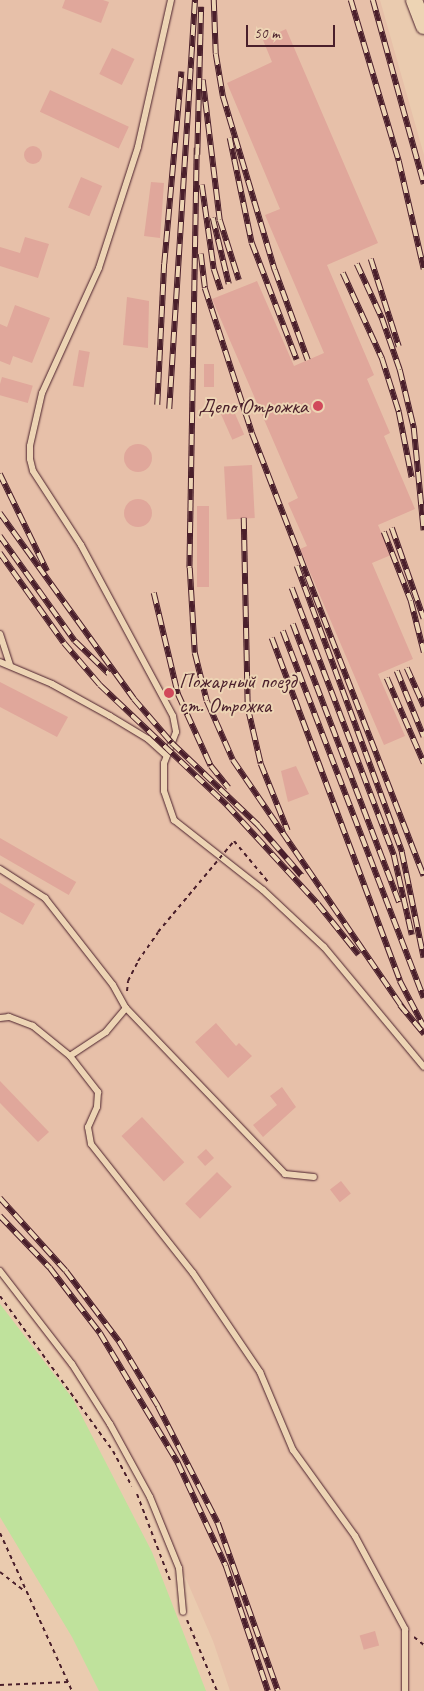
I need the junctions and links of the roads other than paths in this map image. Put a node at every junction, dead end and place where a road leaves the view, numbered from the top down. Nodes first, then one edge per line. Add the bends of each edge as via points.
1 (171, 0) edge
2 (414, 0) edge
3 (424, 26) edge
4 (0, 634) edge
5 (0, 662) edge
6 (10, 665) junction
7 (167, 756) junction
8 (0, 869) edge
9 (126, 1008) junction
10 (0, 1018) edge
11 (70, 1056) junction
12 (424, 1067) edge
13 (314, 1177) dead end
14 (0, 1270) edge
15 (183, 1612) road end
16 (405, 1691) edge

1 - 7 lane via 138,148 116,219 99,268 42,393 30,446 33,471 81,545 173,716 176,732
2 - 3 street
4 - 6 lane
5 - 6 lane
6 - 7 lane via 110,716 148,739
7 - 12 lane via 164,791 174,820 262,890 324,947
8 - 9 lane via 45,898 113,984
9 - 11 lane via 106,1032
9 - 13 lane via 285,1174
10 - 11 lane via 9,1017 33,1026
11 - 16 lane via 98,1092 97,1107 88,1127 91,1144 193,1273 260,1372 293,1450 355,1536 405,1629
14 - 15 lane via 72,1364 150,1497 179,1568

